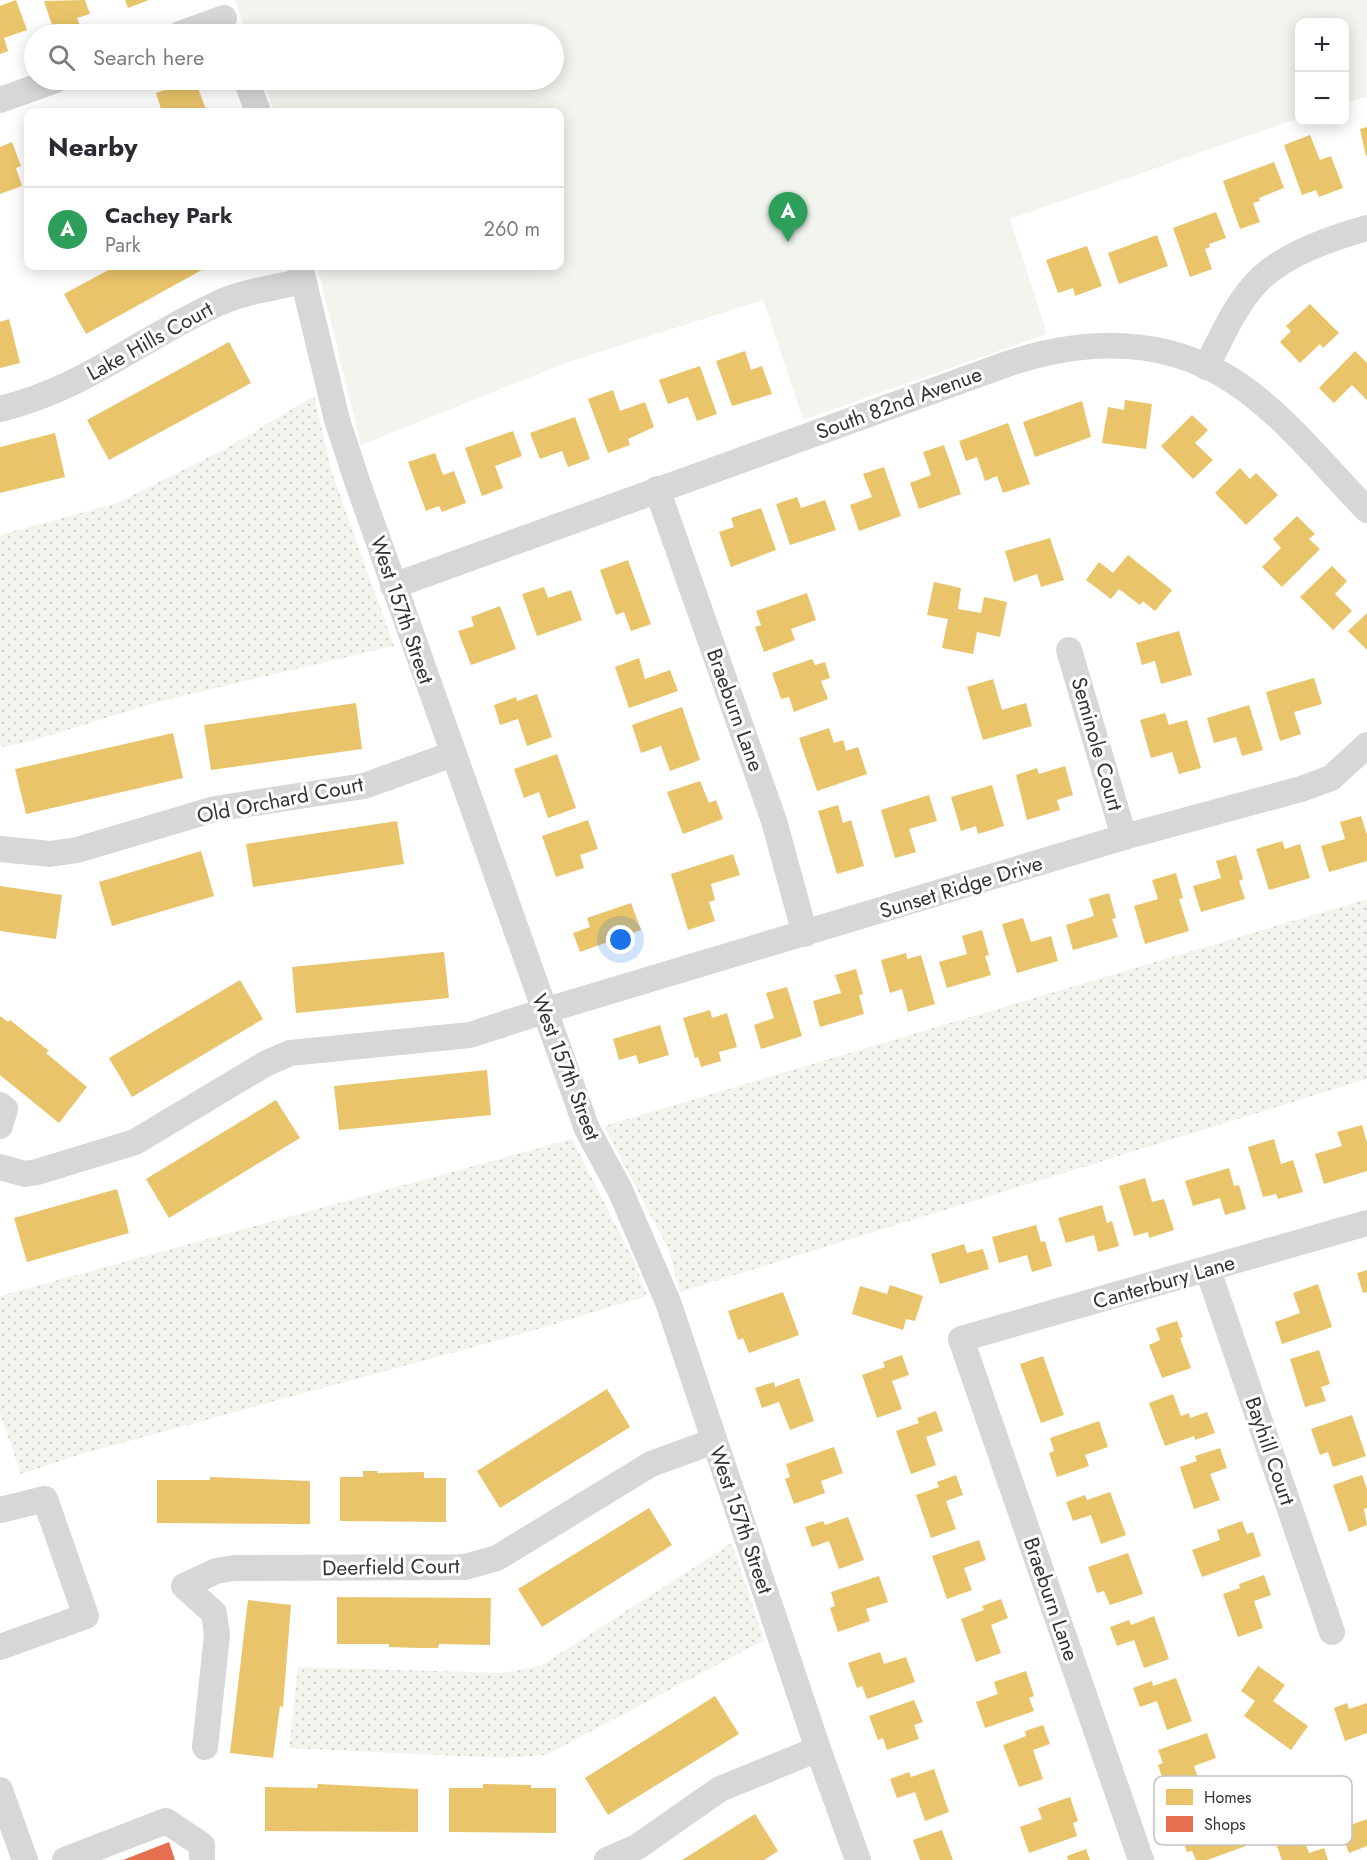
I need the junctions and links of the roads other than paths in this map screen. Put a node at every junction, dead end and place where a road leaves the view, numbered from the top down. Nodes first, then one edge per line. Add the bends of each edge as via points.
1 (224, 18) edge
2 (208, 24) edge
3 (28, 90) edge
4 (250, 90) edge
5 (0, 100) edge
6 (256, 108) edge
7 (1367, 228) edge
8 (302, 273) edge
9 (1206, 367) junction
10 (0, 409) edge
11 (657, 489) junction
12 (1367, 510) edge
13 (393, 586) junction
14 (1069, 650) dead end
15 (1367, 745) edge
16 (453, 754) junction
17 (1124, 837) junction
18 (0, 849) edge
19 (805, 934) junction
20 (544, 1011) junction
21 (0, 1105) edge
22 (0, 1126) edge
23 (0, 1167) edge
24 (1367, 1223) edge
25 (1208, 1270) junction
26 (961, 1339) joint
27 (714, 1440) junction
28 (0, 1510) edge
29 (1332, 1632) dead end
30 (0, 1647) edge
31 (205, 1747) dead end
32 (818, 1749) junction
33 (0, 1790) edge
34 (25, 1860) edge
35 (65, 1860) edge
36 (202, 1860) edge
37 (607, 1860) edge
38 (858, 1860) edge
39 (1141, 1860) edge

1 - 2 street
3 - 5 street
4 - 6 street
7 - 9 street via 1315,246 1263,277 1232,318
8 - 10 street, Lake Hills Court via 221,302 91,376 32,402
8 - 13 street, West 157th Street via 337,420
9 - 11 street, South 82nd Avenue via 1155,349 1121,345 1044,352
9 - 12 street, South 82nd Avenue via 1232,380 1264,405
11 - 13 street, South 82nd Avenue
11 - 19 street, Braeburn Lane via 774,821
13 - 16 street, West 157th Street
14 - 17 street, Seminole Court
15 - 17 street, Sunset Ridge Drive via 1330,778 1317,784
16 - 18 street, Old Orchard Court via 364,786 215,809 77,850 50,854
16 - 20 street, West 157th Street
17 - 19 street, Sunset Ridge Drive
19 - 20 street, Sunset Ridge Drive
20 - 23 street, Sunset Ridge Drive via 470,1035 290,1053 135,1142 37,1172 25,1174
20 - 27 street, West 157th Street via 587,1129 620,1190 668,1302
21 - 22 street via 5,1109
24 - 25 street, Canterbury Lane
25 - 26 street, Canterbury Lane
25 - 29 street, Bayhill Court
26 - 39 street, Braeburn Lane
27 - 31 street, Deerfield Court via 651,1464 497,1558 465,1567 234,1568 216,1571 184,1586 214,1612 217,1635
27 - 32 street, West 157th Street
28 - 30 street via 45,1499 86,1616
32 - 37 street via 720,1789 637,1847
32 - 38 street, West 157th Street
33 - 34 street
35 - 36 street via 166,1821 202,1845

